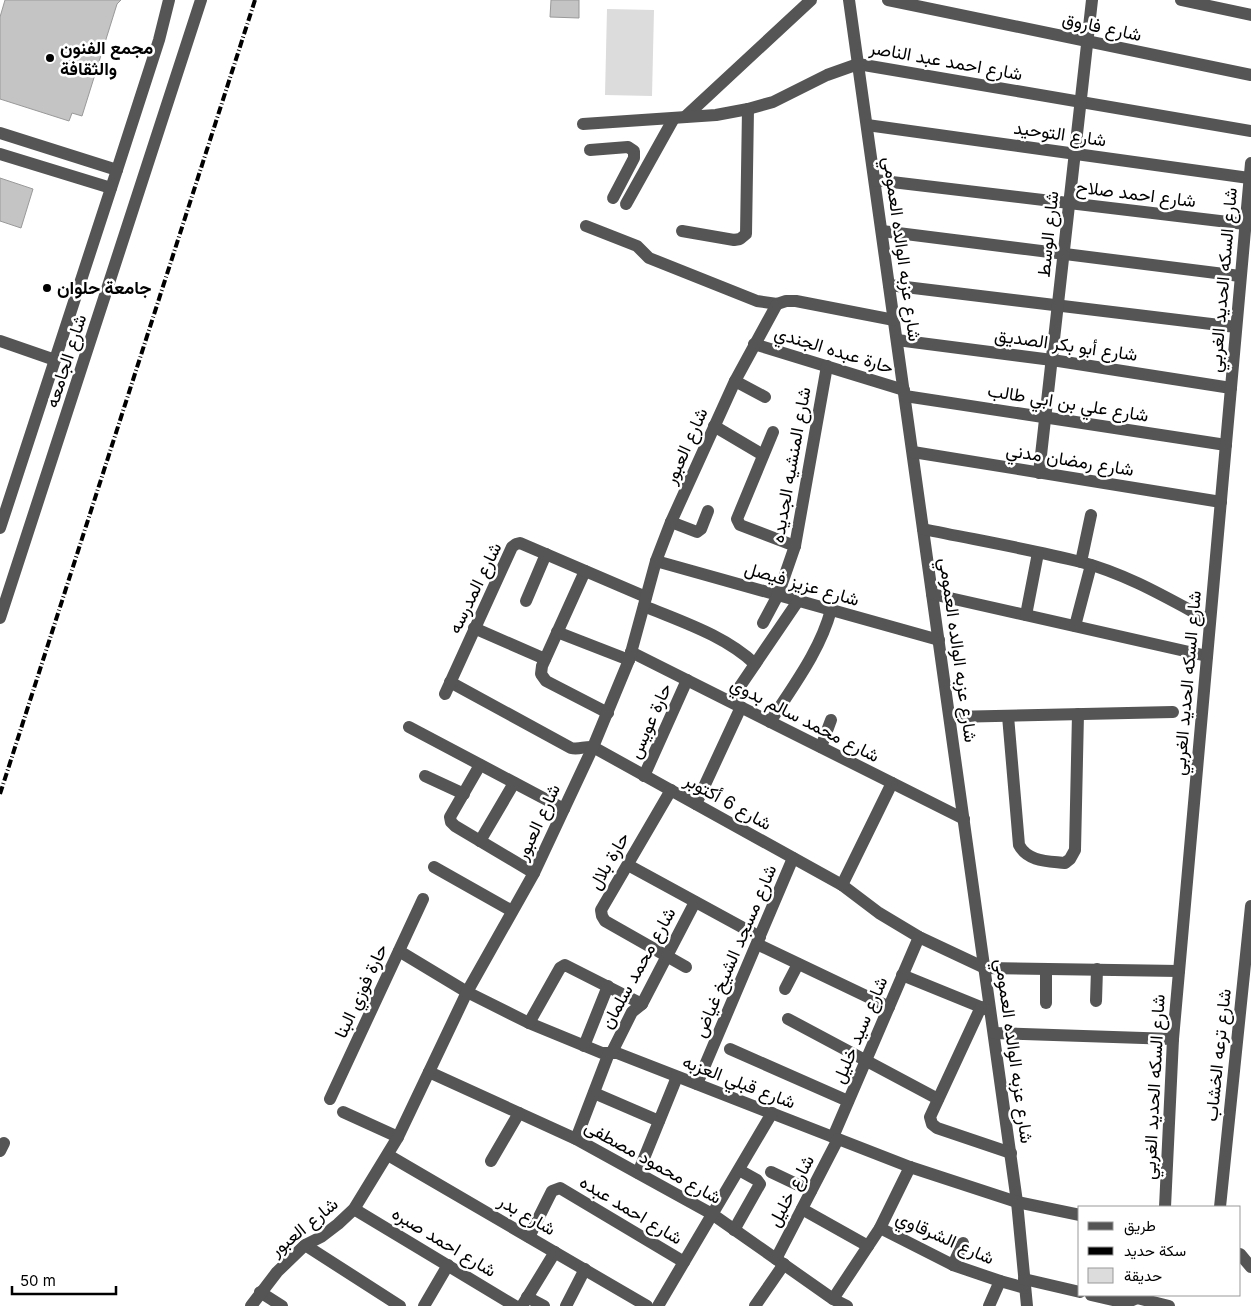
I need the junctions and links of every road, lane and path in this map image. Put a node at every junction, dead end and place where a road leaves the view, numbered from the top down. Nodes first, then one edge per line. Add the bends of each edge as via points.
1 (169, 0) edge
2 (202, 0) edge
3 (811, 0) edge
4 (849, 0) edge
5 (888, 0) edge
6 (1092, 0) edge
7 (1181, 0) edge
8 (1251, 16) edge
9 (1088, 42) junction
10 (858, 64) junction
11 (1251, 75) edge
12 (1081, 102) junction
13 (748, 110) junction
14 (679, 117) junction
15 (583, 124) dead end
16 (867, 125) junction
17 (1251, 132) edge
18 (0, 133) edge
19 (590, 150) dead end
20 (0, 154) edge
21 (1075, 154) junction
22 (1251, 163) edge
23 (117, 170) junction
24 (1249, 178) junction
25 (874, 180) junction
26 (620, 185) junction
27 (111, 188) junction
28 (613, 198) dead end
29 (1070, 203) junction
30 (1245, 224) junction
31 (586, 226) dead end
32 (682, 231) dead end
33 (882, 231) junction
34 (1064, 254) junction
35 (1240, 276) junction
36 (889, 285) junction
37 (777, 304) junction
38 (1058, 305) junction
39 (894, 320) junction
40 (1236, 327) junction
41 (897, 340) junction
42 (0, 341) edge
43 (754, 344) junction
44 (55, 360) junction
45 (1052, 360) junction
46 (827, 366) junction
47 (735, 380) junction
48 (1231, 388) junction
49 (904, 393) junction
50 (765, 396) dead end
51 (1046, 417) junction
52 (714, 426) junction
53 (773, 432) dead end
54 (1226, 445) junction
55 (913, 452) junction
56 (763, 455) junction
57 (1039, 473) junction
58 (1221, 502) junction
59 (708, 511) dead end
60 (1091, 515) dead end
61 (671, 522) junction
62 (0, 528) edge
63 (923, 529) junction
64 (795, 546) junction
65 (1038, 553) junction
66 (546, 554) junction
67 (656, 561) junction
68 (1086, 564) junction
69 (585, 571) junction
70 (932, 594) junction
71 (778, 595) junction
72 (526, 601) dead end
73 (645, 601) junction
74 (798, 601) junction
75 (831, 610) junction
76 (1026, 615) junction
77 (0, 618) edge
78 (1210, 622) junction
79 (763, 623) dead end
80 (1075, 626) junction
81 (474, 628) junction
82 (557, 632) junction
83 (939, 640) junction
84 (630, 656) junction
85 (1207, 656) junction
86 (545, 659) junction
87 (755, 664) junction
88 (687, 680) junction
89 (447, 688) joint
90 (736, 704) junction
91 (1173, 712) dead end
92 (608, 713) junction
93 (1078, 714) junction
94 (1008, 716) junction
95 (950, 717) junction
96 (831, 720) dead end
97 (770, 722) junction
98 (409, 727) dead end
99 (593, 747) junction
100 (821, 747) junction
101 (480, 765) junction
102 (425, 776) dead end
103 (644, 776) junction
104 (514, 783) junction
105 (892, 783) junction
106 (671, 790) junction
107 (464, 794) junction
108 (696, 804) junction
109 (564, 810) junction
110 (964, 819) junction
111 (480, 841) junction
112 (793, 858) junction
113 (628, 865) junction
114 (434, 867) dead end
115 (534, 873) junction
116 (842, 885) junction
117 (423, 899) dead end
118 (695, 902) junction
119 (512, 911) junction
120 (1251, 913) edge
121 (919, 937) junction
122 (758, 940) junction
123 (399, 951) junction
124 (1249, 952) edge
125 (667, 956) junction
126 (798, 964) junction
127 (686, 967) dead end
128 (985, 968) junction
129 (1046, 969) junction
130 (1097, 970) junction
131 (1179, 971) junction
132 (902, 975) junction
133 (608, 986) junction
134 (786, 989) dead end
135 (467, 992) junction
136 (1096, 1001) dead end
137 (1046, 1003) dead end
138 (642, 1004) junction
139 (889, 1007) junction
140 (986, 1009) junction
141 (788, 1019) dead end
142 (529, 1022) junction
143 (994, 1033) junction
144 (1174, 1039) junction
145 (584, 1046) junction
146 (730, 1049) dead end
147 (610, 1053) junction
148 (866, 1060) junction
149 (429, 1072) junction
150 (677, 1076) junction
151 (697, 1084) junction
152 (594, 1093) junction
153 (330, 1099) dead end
154 (938, 1099) junction
155 (848, 1101) junction
156 (343, 1112) dead end
157 (518, 1112) junction
158 (772, 1113) junction
159 (659, 1121) junction
160 (398, 1137) junction
161 (836, 1138) junction
162 (576, 1139) junction
163 (1011, 1154) junction
164 (388, 1155) junction
165 (491, 1161) dead end
166 (910, 1167) junction
167 (739, 1170) junction
168 (771, 1172) dead end
169 (638, 1173) junction
170 (811, 1191) junction
171 (1018, 1202) junction
172 (1165, 1206) edge
173 (1220, 1206) edge
174 (354, 1209) junction
175 (802, 1209) junction
176 (712, 1214) junction
177 (1078, 1215) edge
178 (880, 1228) junction
179 (734, 1230) junction
180 (529, 1237) junction
181 (963, 1243) dead end
182 (305, 1245) junction
183 (868, 1246) junction
184 (555, 1252) junction
185 (1241, 1255) edge
186 (780, 1261) junction
187 (684, 1262) junction
188 (448, 1265) junction
189 (953, 1265) junction
190 (1251, 1267) edge
191 (585, 1270) junction
192 (1000, 1282) junction
193 (1025, 1283) junction
194 (260, 1292) junction
195 (1078, 1292) edge
196 (833, 1298) junction
197 (1096, 1298) edge
198 (524, 1302) edge
199 (1136, 1302) edge
200 (251, 1306) edge
201 (282, 1306) edge
202 (400, 1306) edge
203 (424, 1306) edge
204 (516, 1306) edge
205 (544, 1306) edge
206 (566, 1306) edge
207 (647, 1306) edge
208 (658, 1306) edge
209 (754, 1306) edge
210 (847, 1306) edge
211 (989, 1306) edge
212 (1027, 1306) edge
213 (1170, 1306) edge

1 - 23 street
2 - 77 street, شارع الجامعه
3 - 14 street
4 - 10 street, شارع عزبه الوالده العمومي
5 - 9 street, شارع فاروق
6 - 9 street, شارع الوسط
7 - 8 street
9 - 11 street, شارع فاروق
9 - 12 street, شارع الوسط
10 - 12 street, شارع احمد عبد الناصر
10 - 13 street, شارع احمد عبد الناصر
10 - 16 street, شارع عزبه الوالده العمومي
12 - 17 street, شارع احمد عبد الناصر
12 - 21 street, شارع الوسط
13 - 14 street, شارع احمد عبد الناصر
13 - 32 street via 746,234 737,240
14 - 15 street, شارع احمد عبد الناصر
14 - 26 street via 630,198
16 - 21 street, شارع التوحيد
16 - 25 street, شارع عزبه الوالده العمومي
18 - 23 street
19 - 26 street via 628,147 634,151 634,158
20 - 27 street
21 - 24 street, شارع التوحيد
21 - 29 street, شارع الوسط
22 - 24 street, شارع السكه الحديد الغربي
23 - 27 street
24 - 30 street, شارع السكه الحديد الغربي
25 - 29 street, شارع احمد صلاح
25 - 33 street, شارع عزبه الوالده العمومي
26 - 28 street
27 - 44 street
29 - 30 street, شارع احمد صلاح
29 - 34 street, شارع الوسط
30 - 35 street, شارع السكه الحديد الغربي
31 - 37 street via 637,246 649,258 758,301
33 - 34 street
33 - 36 street, شارع عزبه الوالده العمومي
34 - 35 street
34 - 38 street, شارع الوسط
35 - 40 street, شارع السكه الحديد الغربي
36 - 38 street
36 - 39 street, شارع عزبه الوالده العمومي
37 - 39 street via 796,302
37 - 43 street, شارع العبور
38 - 40 street
38 - 45 street, شارع الوسط
39 - 41 street, شارع عزبه الوالده العمومي
40 - 48 street, شارع السكه الحديد الغربي
41 - 45 street, شارع أبو بكر الصديق
41 - 49 street, شارع عزبه الوالده العمومي
42 - 44 street
43 - 46 street, حارة عبده الجندي
43 - 47 street, شارع العبور
44 - 62 street
45 - 48 street, شارع أبو بكر الصديق
45 - 51 street, شارع الوسط
46 - 49 street, حارة عبده الجندي
46 - 64 street, شارع المنشيه الجديده
47 - 50 street
47 - 52 street, شارع العبور
48 - 54 street, شارع السكه الحديد الغربي
49 - 51 street, شارع علي بن ابي طالب
49 - 55 street, شارع عزبه الوالده العمومي
51 - 54 street, شارع علي بن ابي طالب
51 - 57 street, شارع الوسط
52 - 56 street
52 - 61 street, شارع العبور
53 - 56 street
54 - 58 street, شارع السكه الحديد الغربي
55 - 57 street, شارع رمضان مدني
55 - 63 street, شارع عزبه الوالده العمومي
56 - 64 street via 736,519 740,525
57 - 58 street, شارع رمضان مدني
58 - 78 street, شارع السكه الحديد الغربي
59 - 61 street via 697,532
60 - 68 street
61 - 67 street, شارع العبور
63 - 65 street
63 - 70 street, شارع عزبه الوالده العمومي
64 - 71 street, شارع المنشيه الجديده
65 - 68 street
65 - 76 street
66 - 69 street, شارع المدرسه
66 - 72 street
66 - 81 street, شارع المدرسه via 520,544 512,547
67 - 71 street, شارع عزيز فيصل
67 - 73 street, شارع العبور
68 - 78 street via 1132,581
68 - 80 street
69 - 73 street, شارع المدرسه
69 - 82 street
70 - 76 street
70 - 83 street, شارع عزبه الوالده العمومي
71 - 74 street, شارع عزيز فيصل
71 - 79 street, شارع المنشيه الجديده
73 - 84 street, شارع العبور
73 - 87 street, شارع المدرسه via 726,641
74 - 75 street, شارع عزيز فيصل
74 - 87 street
75 - 83 street, شارع عزيز فيصل
75 - 97 street via 818,646
76 - 80 street
78 - 85 street, شارع السكه الحديد الغربي
80 - 85 street
81 - 86 street
81 - 89 street, شارع المدرسه
82 - 84 street, شارع محمد سالم بدوي
82 - 86 street
83 - 95 street, شارع عزبه الوالده العمومي
84 - 88 street, شارع محمد سالم بدوي
84 - 92 street, شارع العبور
85 - 131 street, شارع السكه الحديد الغربي
86 - 92 street via 541,674 546,681
87 - 90 street
88 - 90 street, شارع محمد سالم بدوي
88 - 103 street, حارة عويس
89 - 99 street, شارع 6 أكتوبر via 572,748
90 - 97 street, شارع محمد سالم بدوي
90 - 108 street
91 - 93 street
92 - 99 street, شارع العبور
93 - 94 street
93 - 94 street via 1075,850 1065,863 1027,856 1019,845
94 - 95 street
95 - 110 street, شارع عزبه الوالده العمومي
96 - 100 street
97 - 100 street, شارع محمد سالم بدوي
98 - 101 street
99 - 103 street, شارع 6 أكتوبر
99 - 109 street, شارع العبور
100 - 105 street, شارع محمد سالم بدوي
101 - 104 street
101 - 107 street
102 - 107 street
103 - 106 street, شارع 6 أكتوبر
104 - 109 street
104 - 111 street
105 - 110 street, شارع محمد سالم بدوي
105 - 116 street
106 - 108 street, شارع 6 أكتوبر
106 - 113 street, حارة بلال
107 - 111 street via 450,817 451,822
108 - 112 street, شارع 6 أكتوبر
109 - 115 street, شارع العبور
110 - 128 street, شارع عزبه الوالده العمومي
111 - 115 street
112 - 116 street, شارع 6 أكتوبر
112 - 122 street, شارع مسجد الشيخ غياض
113 - 118 street
113 - 125 street, حارة بلال via 601,910 602,916 605,922
114 - 119 street
115 - 119 street, شارع العبور
116 - 121 street, شارع 6 أكتوبر
117 - 123 street, حارة فوزي البنا
118 - 122 street
118 - 125 street, شارع محمد سلمان
119 - 135 street, شارع العبور
120 - 124 street, شارع ترعه الخشاب
121 - 128 street, شارع 6 أكتوبر
121 - 132 street, شارع سيد خليل
122 - 126 street
122 - 151 street, شارع مسجد الشيخ غياض
123 - 135 street, شارع قبلي العزبه
123 - 153 street, حارة فوزي البنا
124 - 173 street, شارع ترعه الخشاب
125 - 127 street, حارة بلال
125 - 138 street, شارع محمد سلمان
126 - 134 street
126 - 139 street
128 - 129 street
128 - 140 street, شارع عزبه الوالده العمومي
129 - 130 street
129 - 137 street
130 - 131 street
130 - 136 street
131 - 144 street, شارع السكه الحديد الغربي
132 - 139 street, شارع سيد خليل
132 - 140 street
133 - 138 street
133 - 142 street via 563,966
133 - 145 street
135 - 142 street, شارع قبلي العزبه
135 - 149 street, شارع العبور
138 - 147 street, شارع محمد سلمان via 632,1012
139 - 148 street, شارع سيد خليل
140 - 143 street, شارع عزبه الوالده العمومي
140 - 154 street
141 - 148 street
142 - 145 street, شارع قبلي العزبه
143 - 144 street
143 - 163 street, شارع عزبه الوالده العمومي
144 - 172 street, شارع السكه الحديد الغربي
145 - 147 street, شارع قبلي العزبه
146 - 155 street
147 - 150 street, شارع قبلي العزبه
147 - 152 street, شارع محمد سلمان
148 - 154 street
148 - 155 street, شارع سيد خليل
149 - 157 street, شارع محمود مصطفى
149 - 160 street, شارع العبور
150 - 151 street, شارع قبلي العزبه
150 - 159 street
151 - 158 street, شارع قبلي العزبه
152 - 159 street
152 - 162 street, شارع محمد سلمان
154 - 163 street via 930,1117 937,1128
155 - 161 street, شارع سيد خليل
156 - 160 street
157 - 162 street, شارع محمود مصطفى
157 - 165 street
158 - 161 street, شارع قبلي العزبه
158 - 167 street
159 - 169 street
160 - 164 street, شارع العبور
161 - 166 street, شارع قبلي العزبه
161 - 170 street, شارع خليل
162 - 169 street, شارع محمود مصطفى
163 - 171 street, شارع عزبه الوالده العمومي
164 - 174 street, شارع العبور
164 - 180 street, شارع بدر
166 - 171 street, شارع قبلي العزبه
166 - 178 street
167 - 176 street
167 - 179 street via 760,1184
168 - 170 street
169 - 176 street, شارع محمود مصطفى
170 - 175 street, شارع خليل
171 - 177 street, شارع قبلي العزبه
171 - 193 street, شارع عزبه الوالده العمومي
174 - 182 street, شارع العبور via 338,1224
174 - 188 street, شارع احمد صبره
175 - 183 street
175 - 186 street, شارع خليل
176 - 179 street, شارع محمود مصطفى
176 - 187 street
178 - 183 street
178 - 189 street, شارع الشرقاوي
179 - 186 street, شارع محمود مصطفى
180 - 184 street, شارع بدر
180 - 187 street, شارع احمد عبده via 552,1191 560,1188
181 - 189 street
182 - 194 street, شارع العبور
182 - 202 street
183 - 196 street
184 - 191 street, شارع بدر
184 - 198 street
185 - 190 street
186 - 196 street, شارع محمود مصطفى
186 - 209 street, شارع خليل
187 - 208 street
188 - 203 street
188 - 204 street, شارع احمد صبره
189 - 192 street, شارع الشرقاوي
191 - 206 street
191 - 207 street, شارع بدر
192 - 193 street, شارع الشرقاوي
192 - 211 street
193 - 195 street, شارع الشرقاوي
193 - 212 street, شارع عزبه الوالده العمومي
194 - 200 street, شارع العبور
194 - 201 street
196 - 210 street, شارع محمود مصطفى
197 - 199 street
198 - 205 street
199 - 213 street

